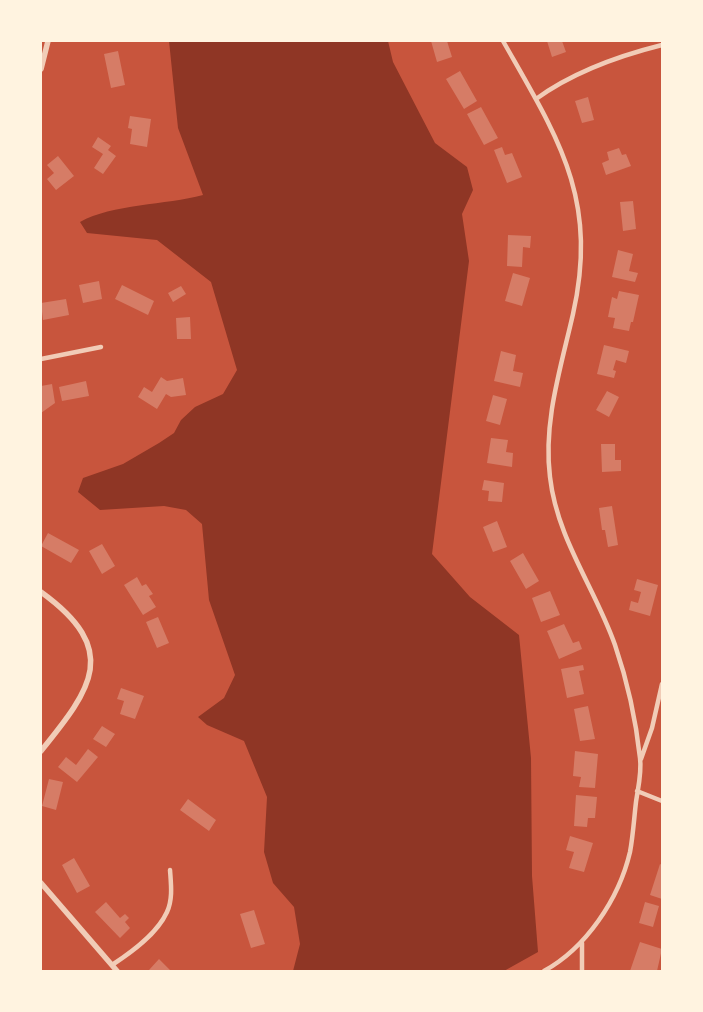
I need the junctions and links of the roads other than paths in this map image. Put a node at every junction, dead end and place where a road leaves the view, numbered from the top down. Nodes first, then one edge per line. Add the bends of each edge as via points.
1 (48, 41) edge
2 (503, 41) edge
3 (662, 45) edge
4 (41, 69) edge
5 (536, 99) junction
6 (101, 347) dead end
7 (41, 358) edge
8 (41, 592) edge
9 (662, 684) edge
10 (41, 751) edge
11 (641, 760) junction
12 (638, 791) junction
13 (662, 801) edge
14 (170, 870) dead end
15 (41, 883) edge
16 (582, 943) junction
17 (112, 965) junction
18 (117, 971) edge
19 (544, 971) edge
20 (582, 971) edge

1 - 4 street
2 - 5 street
3 - 5 street via 580,72
5 - 11 street via 570,170 580,221 579,278 549,431 550,477 563,531 615,644
6 - 7 street
8 - 10 street via 79,627 90,658 90,669 80,702
9 - 11 street
11 - 12 street
12 - 13 street
12 - 16 street via 627,863 614,894
14 - 17 street via 172,891 168,911 148,936
15 - 17 street
16 - 19 street
16 - 20 street
17 - 18 street

